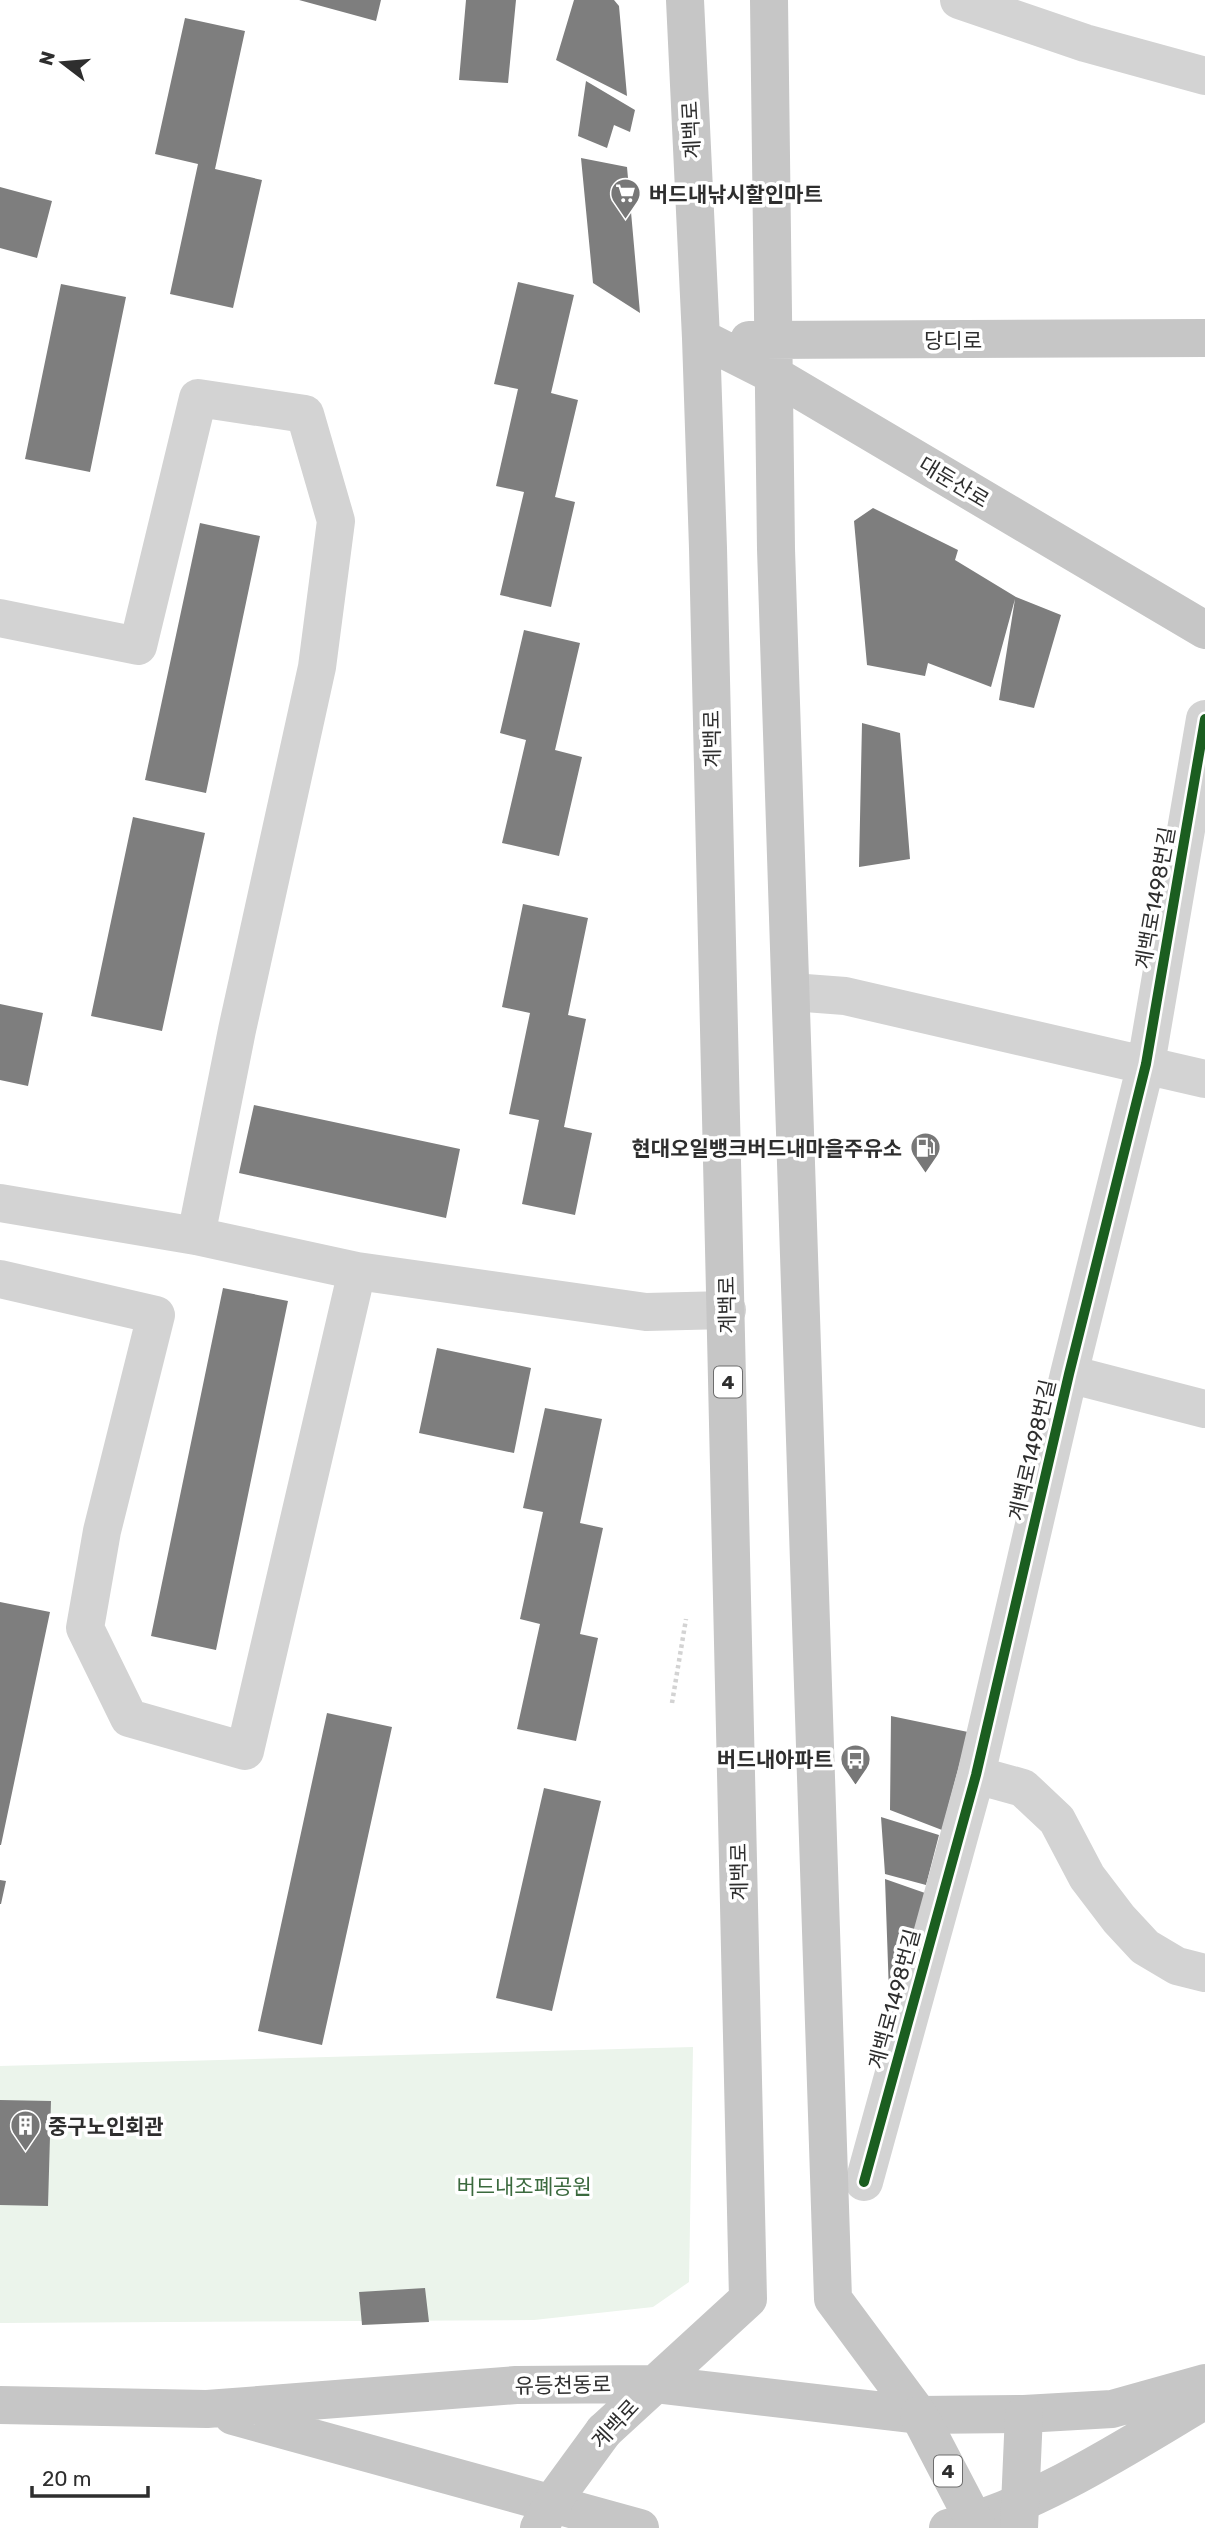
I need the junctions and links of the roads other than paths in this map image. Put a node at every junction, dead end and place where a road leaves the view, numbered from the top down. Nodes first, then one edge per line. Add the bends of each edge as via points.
1 (685, 0) edge
2 (769, 0) edge
3 (959, 0) edge
4 (1205, 76) edge
5 (701, 338) junction
6 (1205, 338) edge
7 (774, 358) junction
8 (0, 618) edge
9 (1205, 630) edge
10 (1205, 719) edge
11 (792, 992) junction
12 (1146, 1064) junction
13 (1205, 1079) edge
14 (0, 1203) edge
15 (196, 1237) junction
16 (357, 1271) junction
17 (0, 1279) edge
18 (727, 1310) junction
19 (1069, 1374) junction
20 (1205, 1409) edge
21 (976, 1775) junction
22 (1205, 1973) edge
23 (864, 2182) dead end
24 (1205, 2383) edge
25 (654, 2384) junction
26 (1205, 2400) edge
27 (0, 2406) edge
28 (207, 2409) junction
29 (1024, 2414) junction
30 (919, 2415) junction
31 (539, 2528) edge
32 (640, 2528) edge
33 (948, 2528) edge
34 (978, 2528) edge
35 (1019, 2528) edge

1 - 5 main road, 계백로 / 4
2 - 7 main road, 4
3 - 4 street via 1085,43
5 - 7 main road, 당디로
5 - 18 main road, 계백로 / 4
6 - 7 main road, 당디로
7 - 9 main road, 대둔산로
7 - 11 main road, 4
8 - 15 street via 138,646 198,398 305,414 336,520 326,600 317,667
10 - 12 street, 계백로1498번길
11 - 12 street via 845,996
11 - 30 main road, 4 via 833,2299
12 - 13 street
12 - 19 street, 계백로1498번길
14 - 15 street
15 - 16 street
16 - 17 street via 244,1751 129,1718 85,1628 103,1531 156,1315
16 - 18 street via 646,1312
18 - 25 main road, 계백로 / 4 via 748,2299
19 - 20 street
19 - 21 street, 계백로1498번길
21 - 22 street via 1023,1788 1058,1820 1087,1877 1146,1947 1177,1966
21 - 23 street, 계백로1498번길
24 - 29 main road, 유등천동로 via 1112,2409
25 - 28 main road, 유등천동로 via 516,2385
25 - 30 main road, 유등천동로
25 - 31 main road, 계백로 / 4, bridge via 604,2431
26 - 33 main road via 1065,2481 977,2521
27 - 28 main road, 유등천동로
28 - 32 main road
29 - 30 main road, 유등천동로
29 - 35 main road, bridge
30 - 34 main road, 4, bridge

